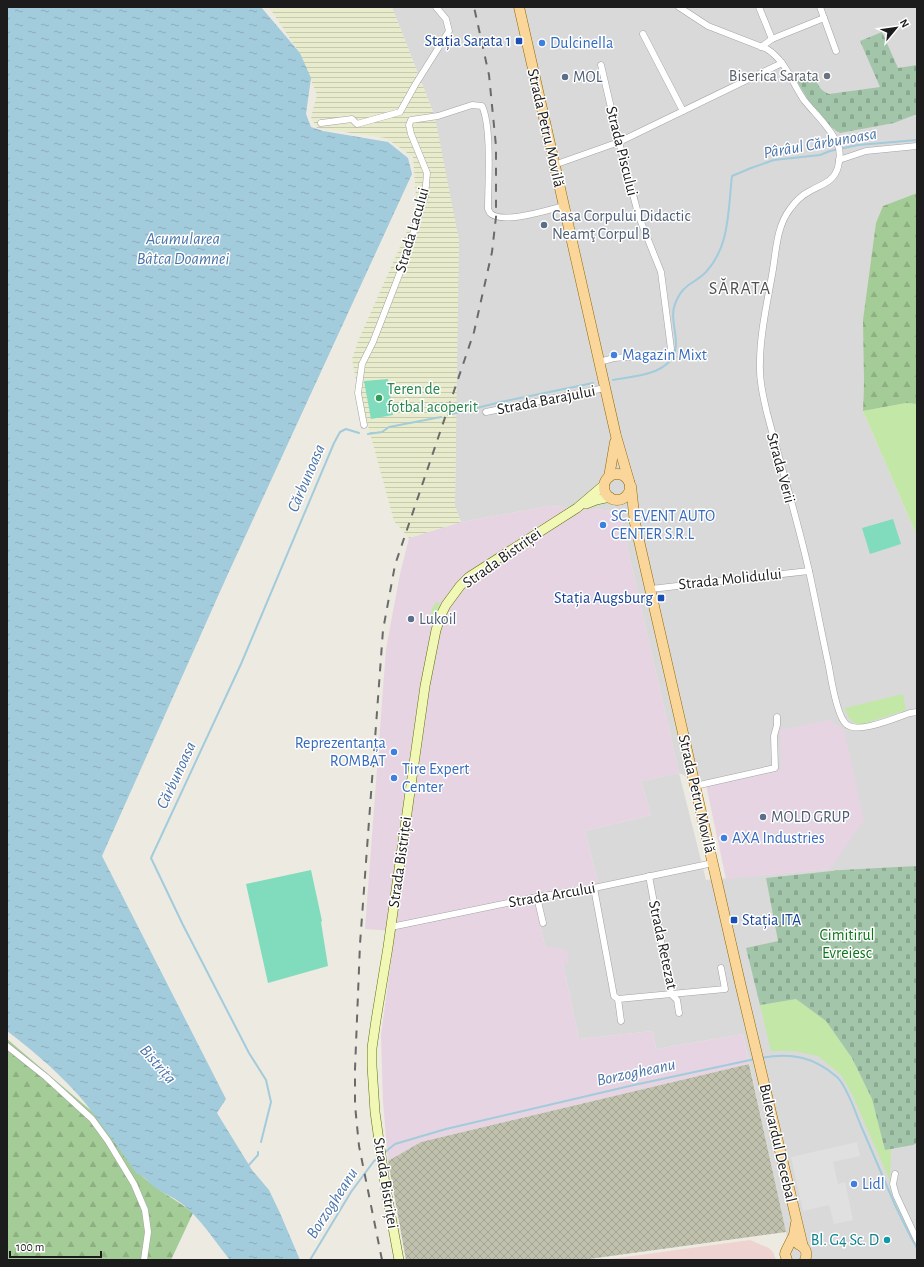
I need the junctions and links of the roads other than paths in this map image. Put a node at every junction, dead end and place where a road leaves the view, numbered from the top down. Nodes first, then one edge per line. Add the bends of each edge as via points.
1 (436, 7) edge
2 (519, 7) edge
3 (679, 7) edge
4 (759, 7) edge
5 (820, 7) edge
6 (824, 18) junction
7 (643, 34) dead end
8 (772, 39) junction
9 (761, 47) junction
10 (836, 51) dead end
11 (782, 63) junction
12 (601, 65) dead end
13 (402, 109) junction
14 (683, 111) junction
15 (411, 120) junction
16 (321, 123) dead end
17 (619, 142) junction
18 (917, 146) edge
19 (840, 160) junction
20 (554, 165) junction
21 (564, 206) junction
22 (599, 362) junction
23 (605, 388) junction
24 (486, 412) dead end
25 (364, 425) dead end
26 (616, 436) junction
27 (606, 481) junction
28 (630, 483) junction
29 (614, 499) junction
30 (577, 508) junction
31 (635, 523) junction
32 (809, 571) junction
33 (651, 589) junction
34 (917, 712) edge
35 (777, 717) dead end
36 (695, 786) junction
37 (713, 864) junction
38 (649, 876) junction
39 (594, 888) junction
40 (537, 897) junction
41 (543, 924) dead end
42 (391, 927) junction
43 (721, 968) dead end
44 (672, 994) junction
45 (618, 999) junction
46 (679, 1013) dead end
47 (621, 1021) dead end
48 (7, 1046) edge
49 (759, 1064) joint
50 (896, 1174) dead end
51 (796, 1222) junction
52 (917, 1240) edge
53 (789, 1247) junction
54 (803, 1247) junction
55 (144, 1260) edge
56 (399, 1260) edge
57 (787, 1260) edge
58 (805, 1260) edge

1 - 13 street via 446,19 449,31
2 - 20 main road, Strada Petru Movilă
3 - 9 street, Strada Verii via 708,26
4 - 8 street
5 - 6 street
6 - 8 street
6 - 10 street
7 - 14 street
8 - 9 street
9 - 11 street, Strada Verii via 773,53
11 - 14 street
11 - 19 street, Strada Verii via 804,100 834,137 839,146
12 - 17 street, Strada Piscului
13 - 15 street
13 - 16 street via 400,112 356,124 352,118
14 - 17 street
15 - 21 street via 438,116 472,105 482,106 488,136 490,214 510,218
15 - 25 street, Strada Lacului via 411,134 426,174 424,196 406,257 362,364 358,393
17 - 20 street
17 - 22 street, Strada Piscului via 642,224 661,272 671,349 666,354 614,358
18 - 19 street via 866,151
19 - 32 street, Strada Verii via 831,180 804,194 790,208 783,222 767,300 760,361 765,406
20 - 21 main road, Strada Petru Movilă
21 - 22 main road, Strada Petru Movilă
22 - 23 main road, Strada Petru Movilă
23 - 24 street, Strada Barajului
23 - 26 main road, Strada Petru Movilă
26 - 27 main road, Strada Petru Movilă via 614,456
26 - 28 main road, Strada Petru Movilă
27 - 28 main road via 616,473 627,477
27 - 29 main road via 605,492
27 - 30 main road, Strada Bistriței
28 - 29 main road via 629,494 623,499
28 - 31 main road, Strada Petru Movilă
29 - 30 main road, Strada Bistriței via 596,500
29 - 31 main road, Strada Petru Movilă
30 - 42 main road, Strada Bistriței via 469,577 442,613 425,686
31 - 33 main road, Strada Petru Movilă
32 - 33 street, Strada Molidului
32 - 34 street, Strada Verii via 833,689 839,711 846,724 863,728
33 - 36 main road, Strada Petru Movilă
35 - 36 street via 774,736 775,768
36 - 37 main road, Strada Petru Movilă
37 - 38 street, Strada Arcului
37 - 49 main road, Strada Petru Movilă
38 - 39 street, Strada Arcului
38 - 44 street, Strada Retezat
39 - 40 street, Strada Arcului
39 - 45 street via 614,996
40 - 41 street
40 - 42 street, Strada Arcului
42 - 56 main road, Strada Bistriței via 372,1048 373,1091
43 - 44 street via 725,989
44 - 45 street
44 - 46 street, Strada Retezat via 677,1000
45 - 47 street
48 - 55 street via 92,1119 134,1184 145,1210 148,1232
49 - 51 main road, Bulevardul Decebal
50 - 52 street via 893,1184 896,1195
51 - 53 main road, Bulevardul Decebal
51 - 54 main road, Bulevardul Decebal
53 - 54 main road via 796,1244
53 - 57 main road, Bulevardul Decebal via 785,1254
54 - 58 main road, Bulevardul Decebal via 806,1253

